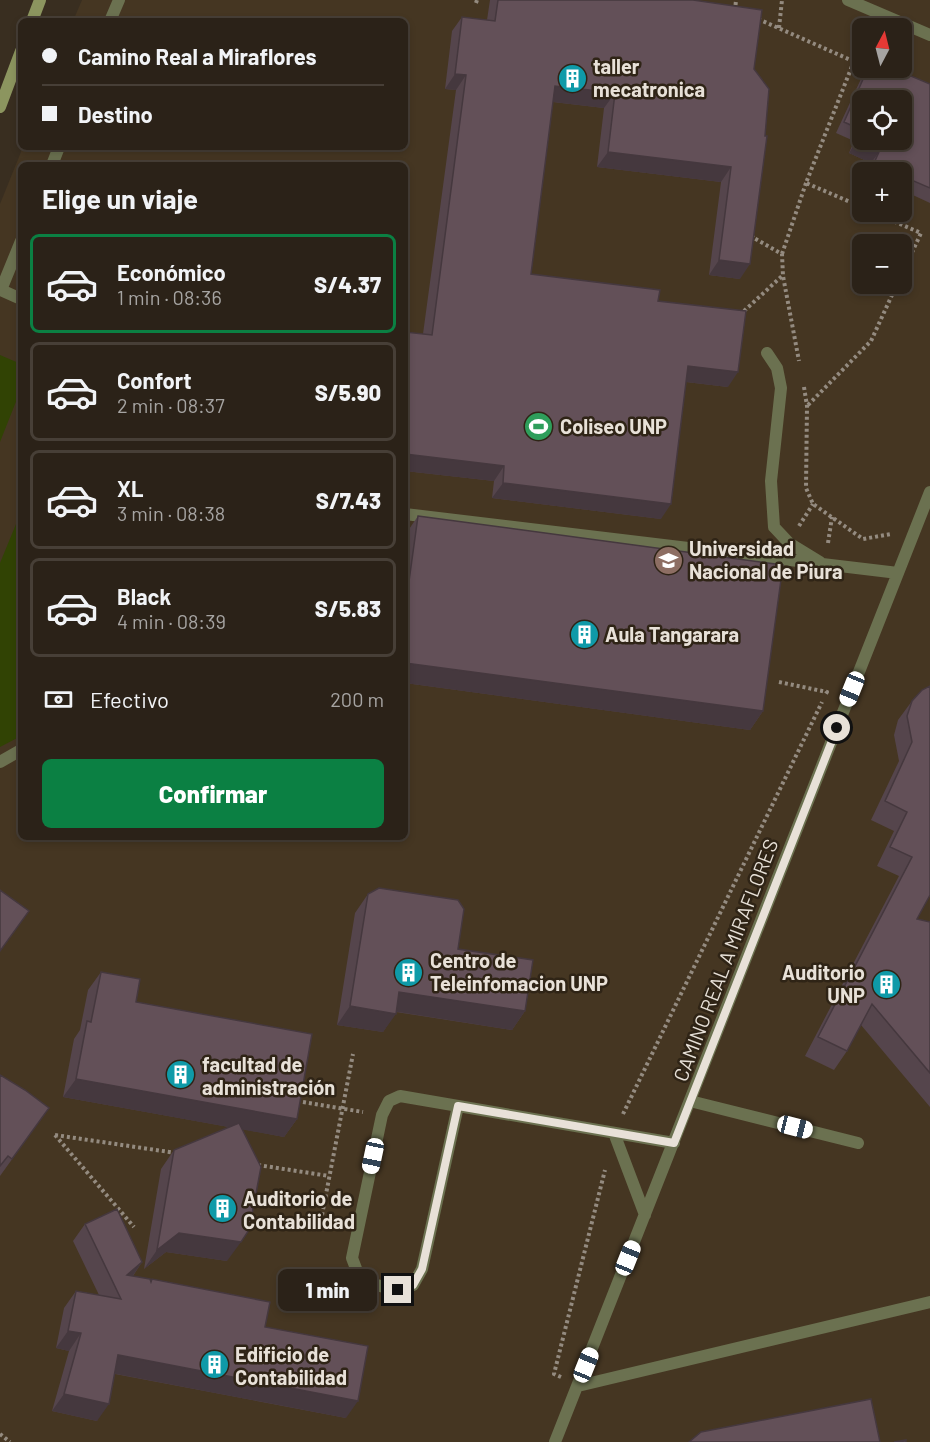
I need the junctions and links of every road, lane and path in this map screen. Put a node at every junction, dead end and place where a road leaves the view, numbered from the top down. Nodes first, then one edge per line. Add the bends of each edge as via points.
1 (40, 0) edge
2 (119, 0) edge
3 (736, 0) edge
4 (782, 0) edge
5 (848, 0) edge
6 (734, 16) edge
7 (34, 18) edge
8 (111, 18) edge
9 (751, 18) edge
10 (759, 20) junction
11 (779, 28) junction
12 (757, 30) edge
13 (930, 36) edge
14 (18, 59) edge
15 (852, 60) edge
16 (852, 66) edge
17 (0, 107) edge
18 (806, 183) junction
19 (852, 203) edge
20 (896, 222) edge
21 (753, 225) edge
22 (18, 248) edge
23 (912, 252) edge
24 (782, 254) junction
25 (783, 276) junction
26 (892, 294) edge
27 (18, 298) edge
28 (744, 311) edge
29 (767, 353) dead end
30 (799, 363) dead end
31 (803, 384) dead end
32 (807, 406) junction
33 (930, 492) edge
34 (408, 514) edge
35 (892, 534) dead end
36 (824, 565) junction
37 (898, 573) junction
38 (779, 682) dead end
39 (18, 752) edge
40 (0, 762) edge
41 (353, 1054) dead end
42 (690, 1101) junction
43 (303, 1102) edge
44 (458, 1106) junction
45 (342, 1108) junction
46 (382, 1115) junction
47 (614, 1133) junction
48 (674, 1143) junction
49 (858, 1143) dead end
50 (181, 1154) edge
51 (249, 1164) edge
52 (605, 1167) dead end
53 (329, 1176) junction
54 (322, 1215) dead end
55 (645, 1215) junction
56 (134, 1227) dead end
57 (930, 1302) edge
58 (578, 1386) junction
59 (0, 1434) edge
60 (10, 1442) edge
61 (555, 1442) edge

1 - 7 main road
2 - 8 lane
3 - 6 path
4 - 11 path
5 - 13 lane
9 - 10 path
10 - 11 path
10 - 12 path
11 - 15 path
14 - 17 main road
16 - 18 path
18 - 19 path
18 - 24 path
20 - 23 path via 921,232
21 - 24 path via 752,237
22 - 27 lane via 1,290
24 - 25 path
25 - 28 path
25 - 30 path
26 - 32 path via 871,340
29 - 36 lane via 777,368 781,388 771,480 774,527 789,543
31 - 32 path
32 - 35 path via 806,488 813,504 864,539
33 - 37 lane, CAMINO REAL A MIRAFLORES
34 - 36 lane
36 - 37 lane
37 - 42 lane, CAMINO REAL A MIRAFLORES
38 - 47 path via 827,692
39 - 40 lane
41 - 45 path
42 - 48 lane, CAMINO REAL A MIRAFLORES
42 - 49 lane
43 - 45 path
44 - 46 lane via 400,1096 389,1101
44 - 46 lane via 422,1269 413,1285 398,1290 360,1279 351,1258
44 - 47 lane
45 - 46 path
45 - 53 path
47 - 48 lane
47 - 55 lane
48 - 55 lane, CAMINO REAL A MIRAFLORES
50 - 56 path via 55,1135
51 - 53 path
52 - 58 path via 555,1374
53 - 54 path
55 - 58 lane, CAMINO REAL A MIRAFLORES
57 - 58 lane
58 - 61 lane, CAMINO REAL A MIRAFLORES
59 - 60 path

